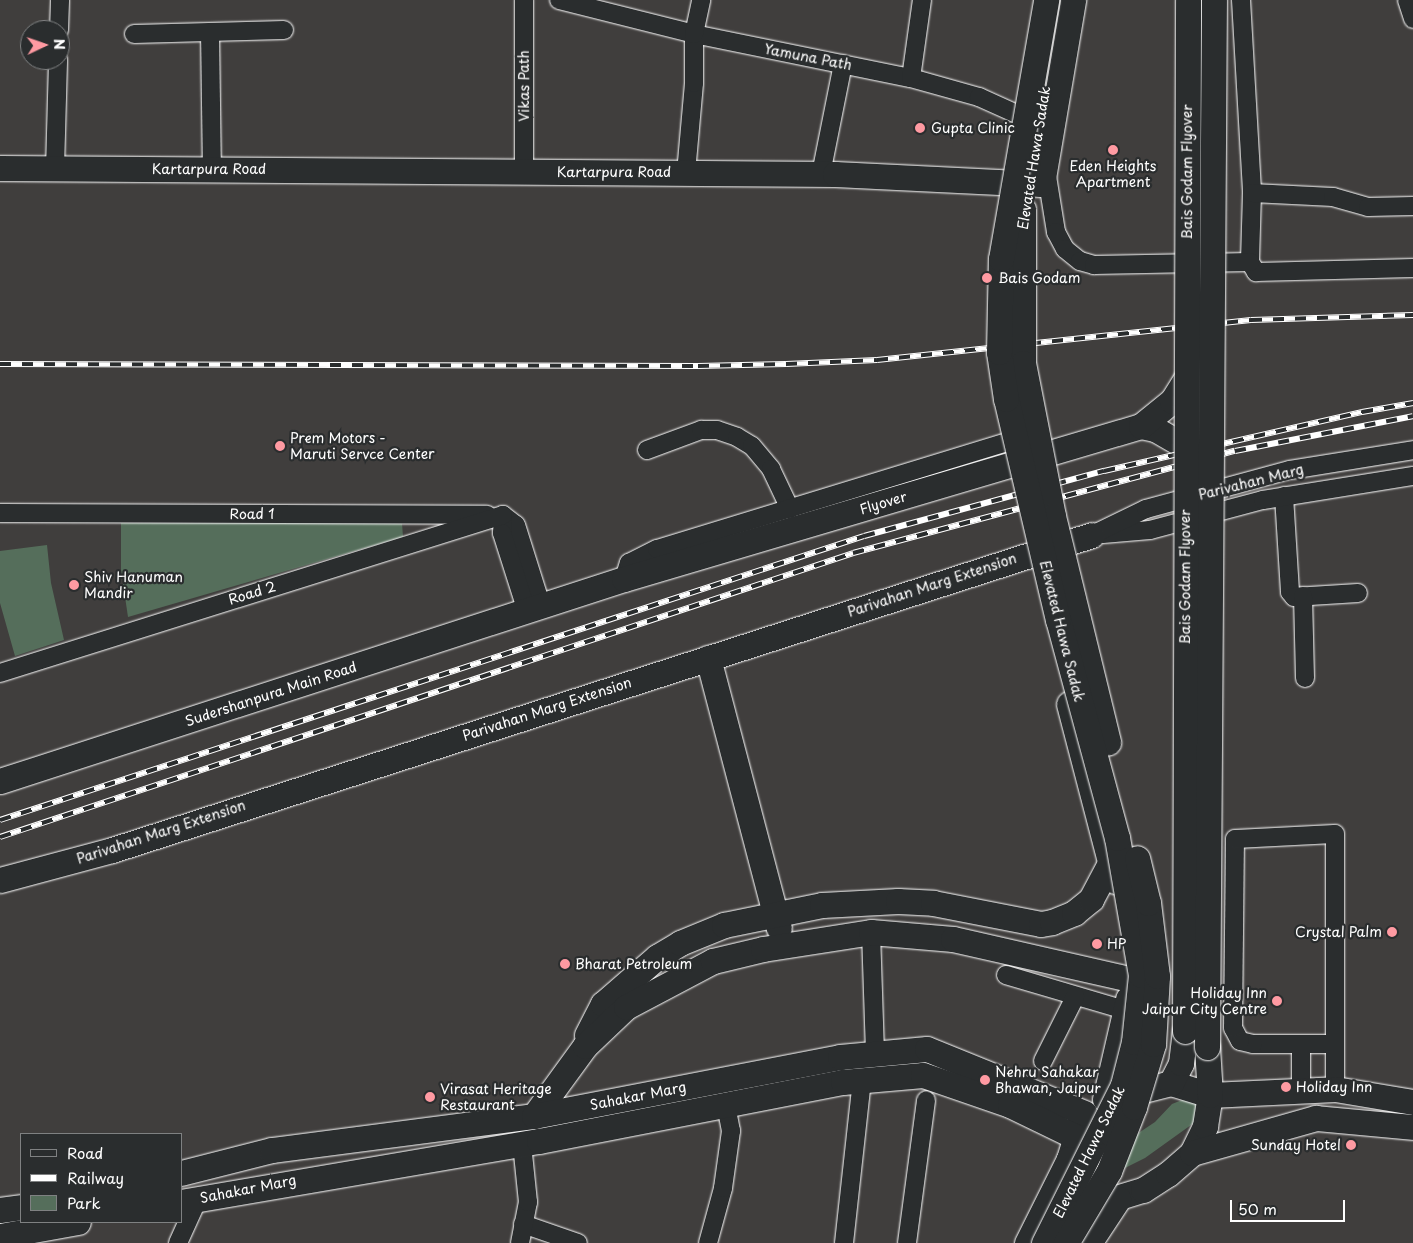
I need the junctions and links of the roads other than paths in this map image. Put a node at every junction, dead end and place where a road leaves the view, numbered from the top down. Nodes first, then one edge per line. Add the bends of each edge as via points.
1 (60, 0) edge
2 (524, 0) edge
3 (559, 0) edge
4 (701, 0) edge
5 (922, 0) edge
6 (1042, 0) edge
7 (1046, 0) edge
8 (1063, 0) edge
9 (1072, 0) edge
10 (1188, 0) edge
11 (1214, 0) edge
12 (1241, 0) edge
13 (1407, 0) edge
14 (1413, 18) edge
15 (59, 20) edge
16 (284, 30) dead end
17 (210, 32) junction
18 (134, 34) dead end
19 (694, 34) junction
20 (843, 64) junction
21 (58, 70) edge
22 (911, 78) junction
23 (1020, 116) junction
24 (1052, 130) junction
25 (0, 168) edge
26 (55, 169) junction
27 (212, 169) junction
28 (524, 172) junction
29 (686, 173) junction
30 (821, 174) junction
31 (1044, 177) junction
32 (1009, 184) junction
33 (1252, 193) junction
34 (1413, 206) edge
35 (1250, 262) junction
36 (1413, 268) edge
37 (1185, 380) junction
38 (1141, 426) junction
39 (1016, 439) dead end
40 (1185, 446) junction
41 (647, 450) dead end
42 (1413, 450) edge
43 (1413, 476) edge
44 (1284, 496) junction
45 (790, 509) junction
46 (0, 513) edge
47 (504, 515) junction
48 (1092, 535) junction
49 (1029, 553) junction
50 (624, 579) junction
51 (1358, 593) dead end
52 (1303, 596) junction
53 (535, 610) junction
54 (708, 658) junction
55 (0, 673) edge
56 (1305, 678) dead end
57 (0, 780) edge
58 (1109, 865) junction
59 (0, 880) edge
60 (776, 913) junction
61 (1052, 922) junction
62 (871, 932) junction
63 (783, 946) junction
64 (1048, 960) junction
65 (1006, 976) dead end
66 (1129, 979) junction
67 (1075, 997) junction
68 (1128, 1011) junction
69 (1301, 1044) junction
70 (1335, 1044) junction
71 (585, 1046) junction
72 (875, 1054) junction
73 (1044, 1062) dead end
74 (862, 1080) junction
75 (1171, 1083) junction
76 (1335, 1089) junction
77 (1301, 1092) junction
78 (1210, 1095) junction
79 (1105, 1099) junction
80 (926, 1100) dead end
81 (1413, 1102) edge
82 (726, 1105) junction
83 (1085, 1113) junction
84 (534, 1116) junction
85 (1413, 1127) edge
86 (522, 1144) junction
87 (1072, 1147) junction
88 (1192, 1153) junction
89 (182, 1173) edge
90 (190, 1200) edge
91 (1118, 1200) junction
92 (72, 1223) edge
93 (524, 1224) junction
94 (0, 1236) edge
95 (178, 1243) edge
96 (520, 1243) edge
97 (578, 1243) edge
98 (708, 1243) edge
99 (844, 1243) edge
100 (907, 1243) edge
101 (1027, 1243) edge
102 (1044, 1243) edge
103 (1066, 1243) edge
104 (1089, 1243) edge

1 - 15 street
2 - 28 street, Vikas Path
3 - 19 street, Yamuna Path
4 - 19 street
5 - 22 street
6 - 23 street
7 - 102 street, Elevated Hawa Sadak, bridge via 1001,259 999,352 1006,399 1056,611 1117,838 1141,975 1134,1042 1123,1085
8 - 103 street, Elevated Hawa Sadak, bridge via 1023,207 1023,362 1055,525 1148,903 1157,976 1153,1044 1134,1107 1109,1171
9 - 24 street
10 - 37 street, Bais Godam Flyover, bridge
11 - 78 street, Bais Godam Flyover, bridge via 1207,1047
12 - 33 street
13 - 14 street
16 - 17 street
17 - 18 street
17 - 27 street
19 - 20 street, Yamuna Path
19 - 29 street via 694,83
20 - 22 street, Yamuna Path
20 - 30 street
21 - 26 street
22 - 23 street, Yamuna Path via 979,97
23 - 24 street, Yamuna Path
23 - 32 street
24 - 31 street
25 - 26 street, Kartarpura Road
26 - 27 street, Kartarpura Road
27 - 28 street, Kartarpura Road
28 - 29 street, Kartarpura Road
29 - 30 street, Kartarpura Road
30 - 32 street, Kartarpura Road
31 - 32 street, Kartarpura Road
31 - 35 street via 1056,232 1066,249 1080,260 1094,265
33 - 34 street via 1333,197 1368,207
33 - 35 street
35 - 36 street via 1256,272
37 - 38 street, Flyover via 1172,401
37 - 40 street, Bais Godam Flyover, bridge
38 - 40 street via 1155,429
38 - 50 street, Flyover, bridge
39 - 45 street
40 - 75 street, Bais Godam Flyover, bridge via 1185,1031 1181,1064
41 - 45 street via 701,430 717,430 737,437 752,446 771,469
42 - 48 street, Parivahan Marg via 1271,475 1146,509
43 - 44 street, Parivahan Marg
44 - 48 street, Parivahan Marg via 1150,530
44 - 52 street via 1290,592 1294,597
45 - 50 street via 657,549 629,563
46 - 47 street, Road 1
47 - 53 street via 502,533
47 - 55 street, Road 2
48 - 49 street, Parivahan Marg Extension
49 - 54 street, Parivahan Marg Extension
49 - 58 street
50 - 53 street, Sudershanpura Main Road
51 - 52 street
52 - 56 street
53 - 57 street, Sudershanpura Main Road
54 - 59 street, Parivahan Marg Extension via 112,850
54 - 60 street
58 - 61 street via 1090,899 1074,913
58 - 66 street via 1122,906
60 - 61 street via 822,905 898,900 933,903 1041,924
60 - 63 street
60 - 71 street via 724,925 680,943 657,957 603,1004 588,1031
61 - 64 street
62 - 63 street via 848,933
62 - 64 street via 953,938
62 - 72 street
63 - 71 street via 712,961 626,1007
64 - 66 street
65 - 67 street
66 - 68 street
67 - 68 street
67 - 73 street
68 - 79 street
69 - 70 street
69 - 70 street via 1240,1041 1232,1028 1235,839 1335,834
69 - 77 street
70 - 76 street
71 - 84 street
72 - 83 street, Sahakar Marg via 927,1049
72 - 84 street, Sahakar Marg via 840,1057
74 - 82 street, Sahakar Marg
74 - 87 street, Sahakar Marg via 923,1075 1010,1105
74 - 99 street
75 - 78 street
75 - 79 street
76 - 77 street
76 - 81 street
77 - 78 street
78 - 88 street via 1209,1113
79 - 83 street
80 - 100 street
82 - 86 street, Sahakar Marg
82 - 98 street via 731,1131 723,1188
83 - 87 street
84 - 89 street, Sahakar Marg via 272,1150
85 - 88 street via 1316,1118
86 - 90 street, Sahakar Marg
86 - 93 street via 528,1202
87 - 91 street via 1071,1176 1079,1188 1098,1200
87 - 101 street
88 - 91 street via 1143,1190
90 - 95 street
91 - 104 street
92 - 94 street
93 - 96 street
93 - 97 street

